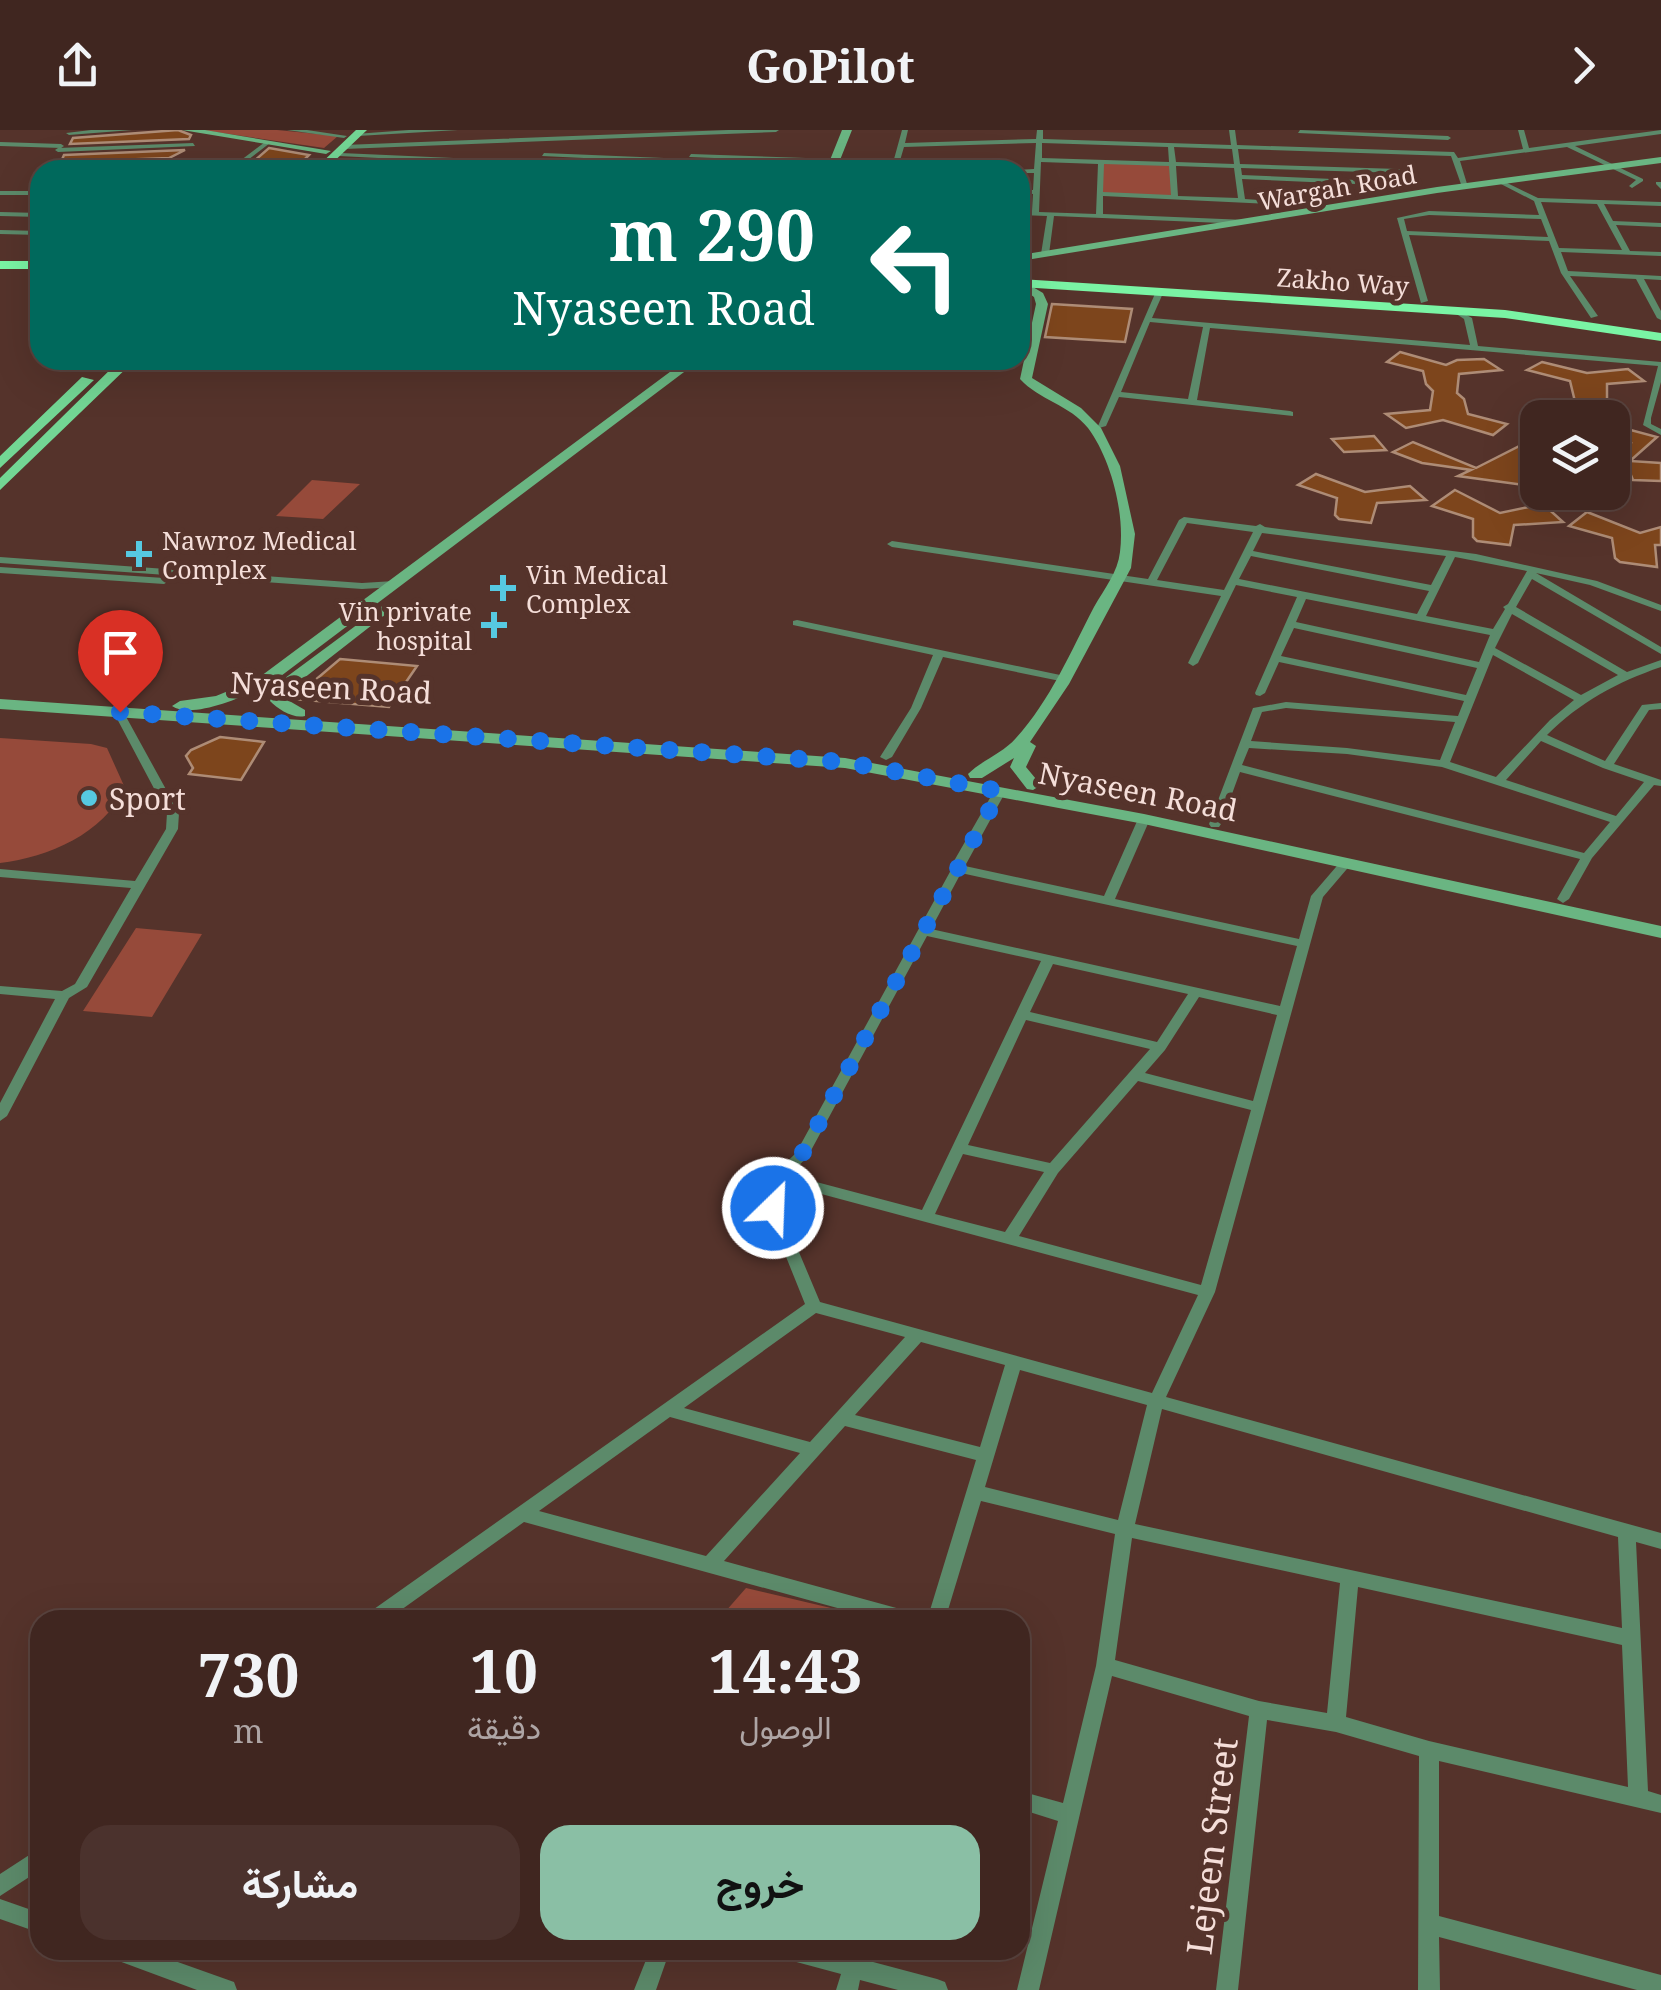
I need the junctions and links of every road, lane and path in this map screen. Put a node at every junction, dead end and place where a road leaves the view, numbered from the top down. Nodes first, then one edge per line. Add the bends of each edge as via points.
1 (129, 130) edge
2 (290, 130) edge
3 (455, 130) edge
4 (532, 130) edge
5 (780, 130) edge
6 (847, 130) edge
7 (904, 130) edge
8 (1040, 130) edge
9 (1099, 130) edge
10 (1232, 130) edge
11 (1521, 130) edge
12 (70, 131) edge
13 (192, 131) edge
14 (1300, 131) edge
15 (1369, 132) edge
16 (1661, 132) edge
17 (1447, 134) edge
18 (703, 137) junction
19 (553, 138) junction
20 (526, 139) junction
21 (345, 140) edge
22 (496, 140) junction
23 (1040, 141) junction
24 (1100, 142) junction
25 (267, 143) junction
26 (965, 143) junction
27 (0, 144) edge
28 (1568, 144) junction
29 (193, 145) junction
30 (900, 145) junction
31 (1171, 145) junction
32 (1233, 147) junction
33 (59, 148) junction
34 (1303, 149) junction
35 (1526, 150) junction
36 (1396, 153) junction
37 (544, 155) junction
38 (1455, 157) junction
39 (690, 158) junction
40 (643, 159) joint
41 (772, 159) junction
42 (54, 160) edge
43 (188, 160) edge
44 (244, 160) edge
45 (320, 160) edge
46 (328, 160) edge
47 (470, 160) edge
48 (477, 160) edge
49 (540, 160) edge
50 (782, 160) edge
51 (835, 160) edge
52 (897, 160) edge
53 (962, 160) edge
54 (1038, 160) junction
55 (1661, 160) edge
56 (1101, 162) junction
57 (1175, 165) junction
58 (1615, 166) junction
59 (1237, 167) junction
60 (1030, 171) edge
61 (1038, 171) junction
62 (1399, 172) junction
63 (1239, 178) junction
64 (1501, 182) junction
65 (1465, 186) junction
66 (1632, 186) dead end
67 (1405, 190) junction
68 (30, 192) edge
69 (1030, 192) edge
70 (1036, 192) junction
71 (0, 193) edge
72 (1100, 194) junction
73 (1175, 198) junction
74 (1242, 200) junction
75 (1537, 200) junction
76 (1270, 202) dead end
77 (1599, 202) junction
78 (1661, 204) edge
79 (30, 208) edge
80 (0, 214) edge
81 (26, 214) junction
82 (30, 214) edge
83 (1030, 214) edge
84 (1035, 214) junction
85 (1052, 214) junction
86 (1099, 216) junction
87 (1543, 217) junction
88 (1252, 222) junction
89 (1611, 223) junction
90 (1661, 225) edge
91 (0, 232) edge
92 (30, 233) edge
93 (1404, 233) junction
94 (1553, 240) junction
95 (1558, 250) junction
96 (1627, 252) junction
97 (1044, 254) junction
98 (1661, 254) edge
99 (0, 256) edge
100 (30, 256) edge
101 (1030, 256) edge
102 (0, 264) edge
103 (30, 265) edge
104 (1566, 273) junction
105 (1030, 275) edge
106 (1638, 277) junction
107 (1661, 278) edge
108 (1031, 286) edge
109 (1065, 286) junction
110 (1646, 290) junction
111 (1160, 292) junction
112 (1223, 292) junction
113 (1661, 293) edge
114 (1257, 294) junction
115 (1424, 301) junction
116 (1468, 314) junction
117 (1594, 316) junction
118 (1661, 318) edge
119 (1150, 320) junction
120 (1206, 324) junction
121 (1661, 326) edge
122 (1661, 340) edge
123 (1475, 349) junction
124 (1030, 360) edge
125 (1661, 366) edge
126 (97, 370) edge
127 (118, 370) edge
128 (687, 370) edge
129 (693, 370) edge
130 (1028, 370) edge
131 (684, 375) junction
132 (1117, 394) junction
133 (1192, 402) junction
134 (1290, 414) dead end
135 (1102, 426) junction
136 (1661, 432) edge
137 (7, 452) edge
138 (0, 464) edge
139 (0, 486) edge
140 (1260, 527) junction
141 (892, 544) dead end
142 (1246, 552) junction
143 (1452, 554) junction
144 (439, 559) junction
145 (0, 560) edge
146 (0, 570) edge
147 (1533, 572) junction
148 (1120, 580) junction
149 (1232, 581) junction
150 (1150, 584) junction
151 (1434, 588) junction
152 (363, 594) junction
153 (1228, 594) junction
154 (1303, 595) junction
155 (1508, 608) junction
156 (1661, 608) edge
157 (1420, 618) junction
158 (798, 623) dead end
159 (1290, 624) junction
160 (1496, 633) junction
161 (1490, 649) junction
162 (1661, 651) edge
163 (939, 652) junction
164 (1276, 658) junction
165 (1193, 663) dead end
166 (1661, 663) edge
167 (1483, 666) junction
168 (1625, 675) junction
169 (1065, 678) junction
170 (255, 687) junction
171 (0, 690) edge
172 (280, 692) junction
173 (1260, 693) dead end
174 (1578, 698) junction
175 (1468, 699) junction
176 (0, 704) edge
177 (180, 706) junction
178 (1661, 706) edge
179 (121, 707) junction
180 (298, 713) junction
181 (1460, 719) junction
182 (1540, 736) junction
183 (1245, 744) junction
184 (886, 756) junction
185 (1444, 764) junction
186 (1009, 765) junction
187 (1607, 766) junction
188 (1235, 768) junction
189 (976, 774) junction
190 (1500, 780) junction
191 (1657, 782) edge
192 (1033, 785) junction
193 (1000, 791) junction
194 (1144, 819) junction
195 (1169, 819) junction
196 (1618, 820) junction
197 (1215, 824) junction
198 (1587, 857) junction
199 (1346, 862) junction
200 (956, 868) junction
201 (0, 873) edge
202 (137, 885) junction
203 (1563, 899) junction
204 (1108, 901) junction
205 (1661, 919) edge
206 (922, 931) junction
207 (1661, 932) edge
208 (1304, 944) junction
209 (1049, 958) junction
210 (0, 990) edge
211 (1196, 992) junction
212 (64, 996) junction
213 (1285, 1012) junction
214 (1022, 1015) junction
215 (1160, 1047) junction
216 (1135, 1075) junction
217 (1258, 1106) junction
218 (0, 1116) edge
219 (959, 1148) junction
220 (1053, 1169) junction
221 (778, 1177) junction
222 (926, 1217) junction
223 (1010, 1240) junction
224 (1207, 1292) junction
225 (814, 1306) junction
226 (917, 1336) junction
227 (1014, 1363) junction
228 (1156, 1401) junction
229 (667, 1410) junction
230 (842, 1418) junction
231 (814, 1450) junction
232 (986, 1456) junction
233 (975, 1492) junction
234 (522, 1514) junction
235 (1125, 1529) junction
236 (1628, 1532) junction
237 (1661, 1542) edge
238 (710, 1565) junction
239 (1350, 1577) junction
240 (387, 1610) edge
241 (874, 1610) edge
242 (939, 1610) edge
243 (1630, 1638) junction
244 (1105, 1666) junction
245 (1260, 1710) junction
246 (1336, 1723) junction
247 (1429, 1750) junction
248 (1638, 1798) junction
249 (1030, 1803) edge
250 (1661, 1804) edge
251 (1070, 1814) junction
252 (30, 1865) edge
253 (0, 1886) edge
254 (0, 1909) edge
255 (30, 1920) edge
256 (1430, 1924) junction
257 (142, 1960) edge
258 (656, 1960) edge
259 (810, 1960) edge
260 (850, 1979) edge
261 (1661, 1986) edge
262 (226, 1990) edge
263 (645, 1990) edge
264 (936, 1990) edge
265 (1028, 1990) edge
266 (1227, 1990) edge
267 (1429, 1990) edge

1 - 12 street
2 - 21 street
3 - 21 street
4 - 20 street
5 - 18 street
5 - 41 street
6 - 51 street
7 - 30 street
8 - 23 street
9 - 24 street
10 - 32 street
11 - 35 street
12 - 33 street
13 - 25 street
13 - 29 street
14 - 15 street
14 - 34 street
15 - 17 street
16 - 28 street
17 - 38 street
18 - 19 street
18 - 39 street
19 - 20 street
19 - 37 street
20 - 22 street
21 - 22 street
21 - 25 street
21 - 45 main road
21 - 46 main road
21 - 47 street
22 - 48 street
23 - 24 street
23 - 26 street
23 - 54 street
24 - 31 street
25 - 44 street
26 - 30 street
26 - 53 street
27 - 33 street
28 - 35 street
28 - 58 street
29 - 33 street
29 - 43 street
30 - 52 street
31 - 32 street
31 - 57 street
32 - 34 street
32 - 59 street
33 - 42 street
34 - 36 street
35 - 38 street
36 - 38 street
36 - 62 street
37 - 40 street
37 - 49 street
38 - 65 street
39 - 40 street
39 - 41 street
41 - 50 street
54 - 56 street
54 - 61 street
55 - 58 street, Wargah Road
56 - 57 street
56 - 72 street
57 - 59 street
57 - 73 street
58 - 64 street, Wargah Road
58 - 66 street via 1641,180
59 - 62 street
59 - 63 street
60 - 61 street
61 - 70 street
62 - 67 street
63 - 67 street
63 - 74 street
64 - 65 street, Wargah Road
64 - 75 street
65 - 67 street, Wargah Road
67 - 88 street, Wargah Road
68 - 71 street
69 - 70 street
70 - 84 street
72 - 73 street
72 - 86 street
73 - 74 street
74 - 76 street
75 - 77 street
75 - 87 street
77 - 78 street
77 - 89 street
79 - 81 street
80 - 81 street
81 - 82 street
83 - 84 street
84 - 85 street
85 - 86 street
85 - 97 street
86 - 88 street
87 - 93 street via 1412,214 1400,218
87 - 94 street
88 - 97 street, Wargah Road
89 - 90 street
89 - 96 street
91 - 92 street
93 - 94 street
93 - 115 street
94 - 95 street
95 - 96 street
95 - 104 street
96 - 98 street
97 - 101 street, Wargah Road
99 - 100 highway
102 - 103 highway
104 - 106 street
104 - 117 street
105 - 112 highway, Zakho Way
106 - 107 street
106 - 110 street
108 - 109 highway, Zakho Way
108 - 109 street
108 - 124 street via 1042,304
108 - 135 street via 1048,302 1032,378
109 - 111 highway, Zakho Way
110 - 113 street
110 - 118 street
111 - 112 highway, Zakho Way
111 - 119 street
112 - 114 highway, Zakho Way
114 - 115 highway, Zakho Way
114 - 116 highway, Zakho Way
115 - 117 highway, Zakho Way
116 - 122 highway, Zakho Way via 1578,322
116 - 123 street
117 - 121 highway, Zakho Way
119 - 120 street
119 - 132 street
120 - 123 street
120 - 133 street
123 - 125 street
125 - 136 street via 1647,418
126 - 137 main road
127 - 139 main road
128 - 131 street
129 - 131 street
130 - 148 street via 1026,379 1086,418 1108,451 1130,548
131 - 144 street
132 - 133 street
132 - 135 street
133 - 134 street
135 - 148 street via 1118,459 1138,546
137 - 138 main road
140 - 142 street
140 - 143 street
140 - 150 street via 1184,520
141 - 148 street
142 - 149 street
142 - 151 street
143 - 147 street
143 - 151 street
144 - 152 street
144 - 172 street
145 - 152 street
146 - 152 street
147 - 155 street
147 - 156 street via 1593,583
147 - 162 street
148 - 150 street
148 - 169 street
148 - 186 street via 1082,660
149 - 153 street
149 - 154 street
150 - 153 street
151 - 157 street
152 - 170 street
153 - 165 street
154 - 157 street
154 - 159 street
155 - 160 street
155 - 168 street
157 - 160 street
158 - 163 street
159 - 164 street
159 - 167 street
160 - 161 street
161 - 167 street
161 - 174 street
163 - 169 street
163 - 184 street
164 - 173 street
164 - 175 street
166 - 168 street
167 - 175 street
168 - 174 street
169 - 186 street
170 - 172 street via 259,694
170 - 177 street
171 - 179 street, Nyaseen Road
172 - 180 street via 278,701
174 - 182 street
175 - 181 street
176 - 179 street, Nyaseen Road
177 - 179 street, Nyaseen Road
177 - 180 street, Nyaseen Road
178 - 187 street via 1646,707
179 - 193 street, Nyaseen Road via 845,762
179 - 202 street via 174,813 172,829
180 - 184 street, Nyaseen Road
181 - 183 street via 1268,706 1257,710
181 - 185 street
182 - 187 street
182 - 190 street
183 - 185 street
183 - 188 street
184 - 189 street, Nyaseen Road
185 - 190 street
186 - 189 street
186 - 192 street
187 - 191 street
188 - 197 street
188 - 198 street
189 - 192 street, Nyaseen Road
190 - 196 street
191 - 196 street
192 - 195 street, Nyaseen Road
193 - 194 street, Nyaseen Road
193 - 200 street
194 - 195 street, Nyaseen Road
194 - 204 street
195 - 197 street, Nyaseen Road
195 - 199 street, Nyaseen Road
196 - 198 street
197 - 203 street, Nyaseen Road
198 - 203 street
199 - 207 street, Nyaseen Road
199 - 208 street via 1317,896
200 - 204 street
200 - 206 street
201 - 202 street
202 - 212 street via 84,982
203 - 205 street, Nyaseen Road
204 - 208 street
206 - 209 street
206 - 221 street via 801,1156
208 - 213 street
209 - 211 street
209 - 214 street
210 - 212 street
211 - 213 street
211 - 215 street
212 - 218 street
213 - 217 street
214 - 215 street
214 - 219 street
215 - 216 street
216 - 217 street
216 - 220 street
217 - 224 street
219 - 220 street
219 - 222 street
220 - 223 street
221 - 222 street
221 - 225 street via 773,1208
222 - 223 street
223 - 224 street
224 - 228 street
225 - 226 street
225 - 229 street
226 - 227 street
226 - 230 street
227 - 228 street
227 - 232 street
228 - 235 street
228 - 236 street
229 - 231 street
229 - 234 street
230 - 231 street
230 - 232 street
231 - 238 street
232 - 233 street
233 - 235 street
233 - 242 street
234 - 238 street
234 - 240 street
235 - 239 street
235 - 244 street
236 - 237 street
236 - 243 street
238 - 241 street
239 - 243 street
239 - 246 street
243 - 248 street
244 - 245 street
244 - 251 street
245 - 246 street
245 - 266 street, Lejeen Street
246 - 247 street
247 - 248 street
247 - 256 street
248 - 250 street
249 - 251 street
251 - 265 street
252 - 253 street
254 - 255 street
256 - 261 street
256 - 267 street
257 - 262 street
258 - 263 street
259 - 260 street
260 - 264 street

